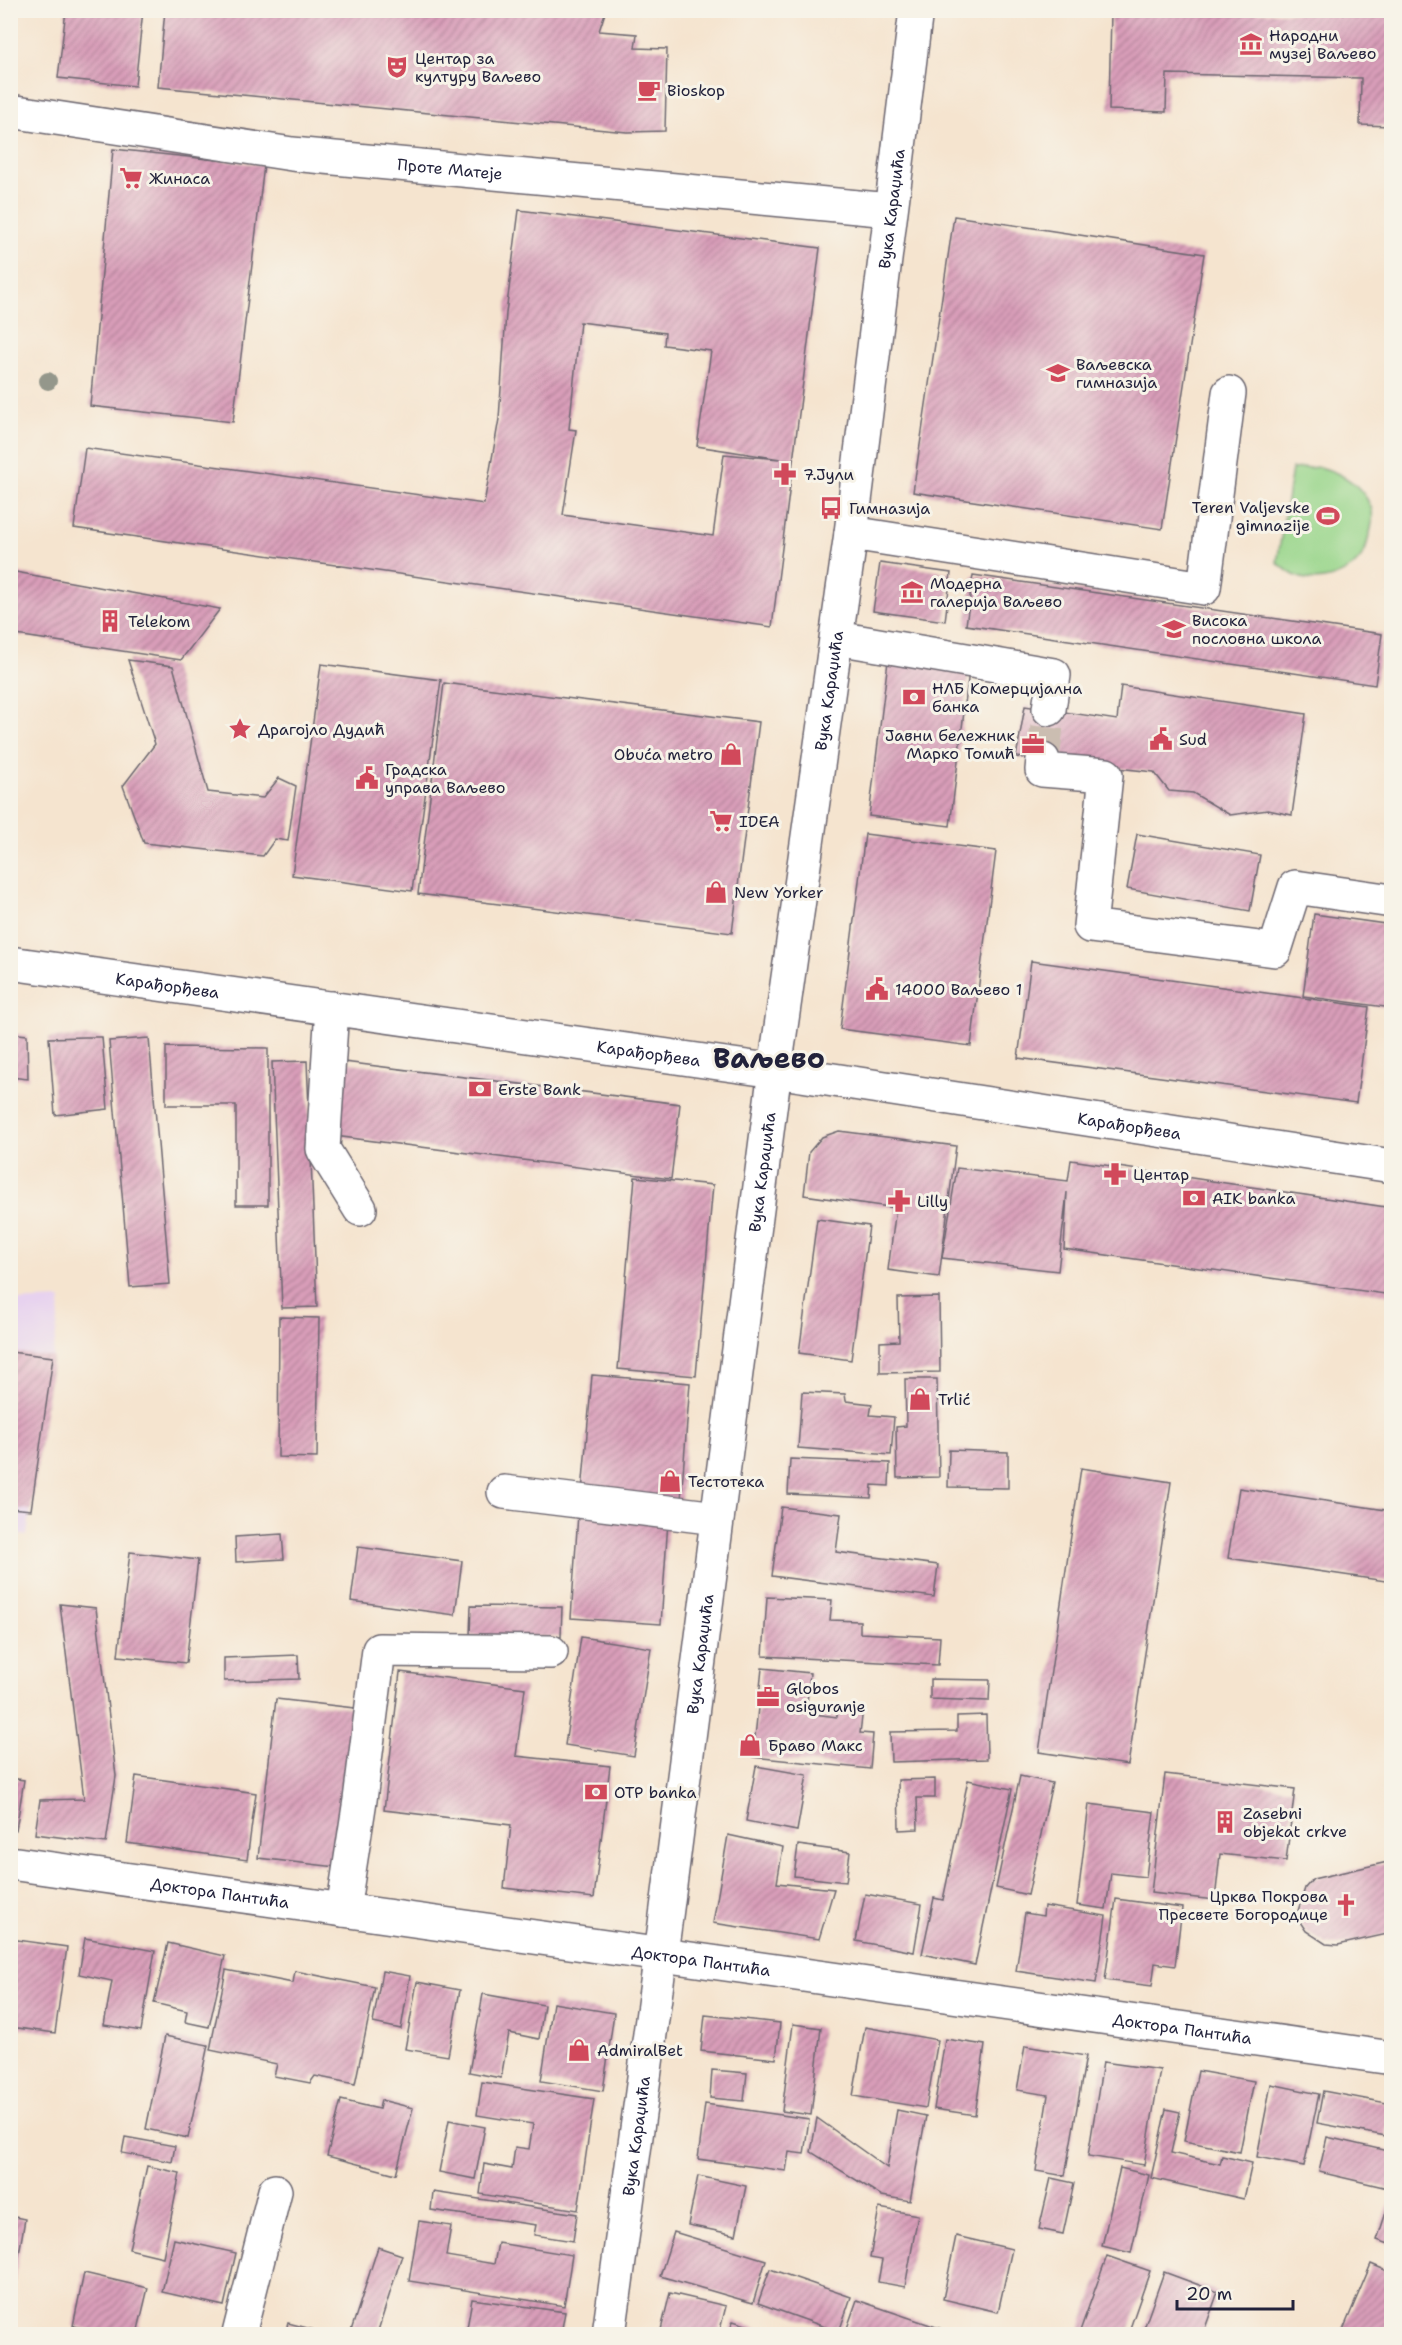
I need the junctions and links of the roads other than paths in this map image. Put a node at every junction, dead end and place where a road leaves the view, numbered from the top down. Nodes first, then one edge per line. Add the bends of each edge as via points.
1 (916, 10) edge
2 (10, 111) edge
3 (890, 210) junction
4 (1229, 393) dead end
5 (852, 533) junction
6 (837, 638) junction
7 (1048, 709) tunnel mouth
8 (1043, 760) dead end
9 (1392, 901) edge
10 (10, 963) edge
11 (332, 1008) junction
12 (775, 1071) junction
13 (1392, 1166) edge
14 (360, 1209) dead end
15 (504, 1492) dead end
16 (717, 1518) junction
17 (551, 1652) dead end
18 (10, 1863) edge
19 (343, 1910) junction
20 (661, 1955) junction
21 (1392, 2058) edge
22 (275, 2191) dead end
23 (239, 2334) edge
24 (609, 2334) edge

1 - 3 street, Вука Караџића
2 - 3 street, Проте Матеје via 292,154
3 - 5 street, Вука Караџића
4 - 5 street via 1204,588
5 - 6 street, Вука Караџића
6 - 7 street via 1054,675
6 - 12 street, Вука Караџића
8 - 9 street via 1042,770 1106,775 1090,926 1275,950 1295,887
10 - 11 street, Карађорђева
11 - 12 street, Карађорђева
11 - 14 street via 323,1149
12 - 13 street, Карађорђева
12 - 16 street, Вука Караџића
15 - 16 street
16 - 20 street, Вука Караџића
17 - 19 street via 379,1650
18 - 19 street, Доктора Пантића
19 - 20 street, Доктора Пантића
20 - 21 street, Доктора Пантића
20 - 24 street, Вука Караџића
22 - 23 street

